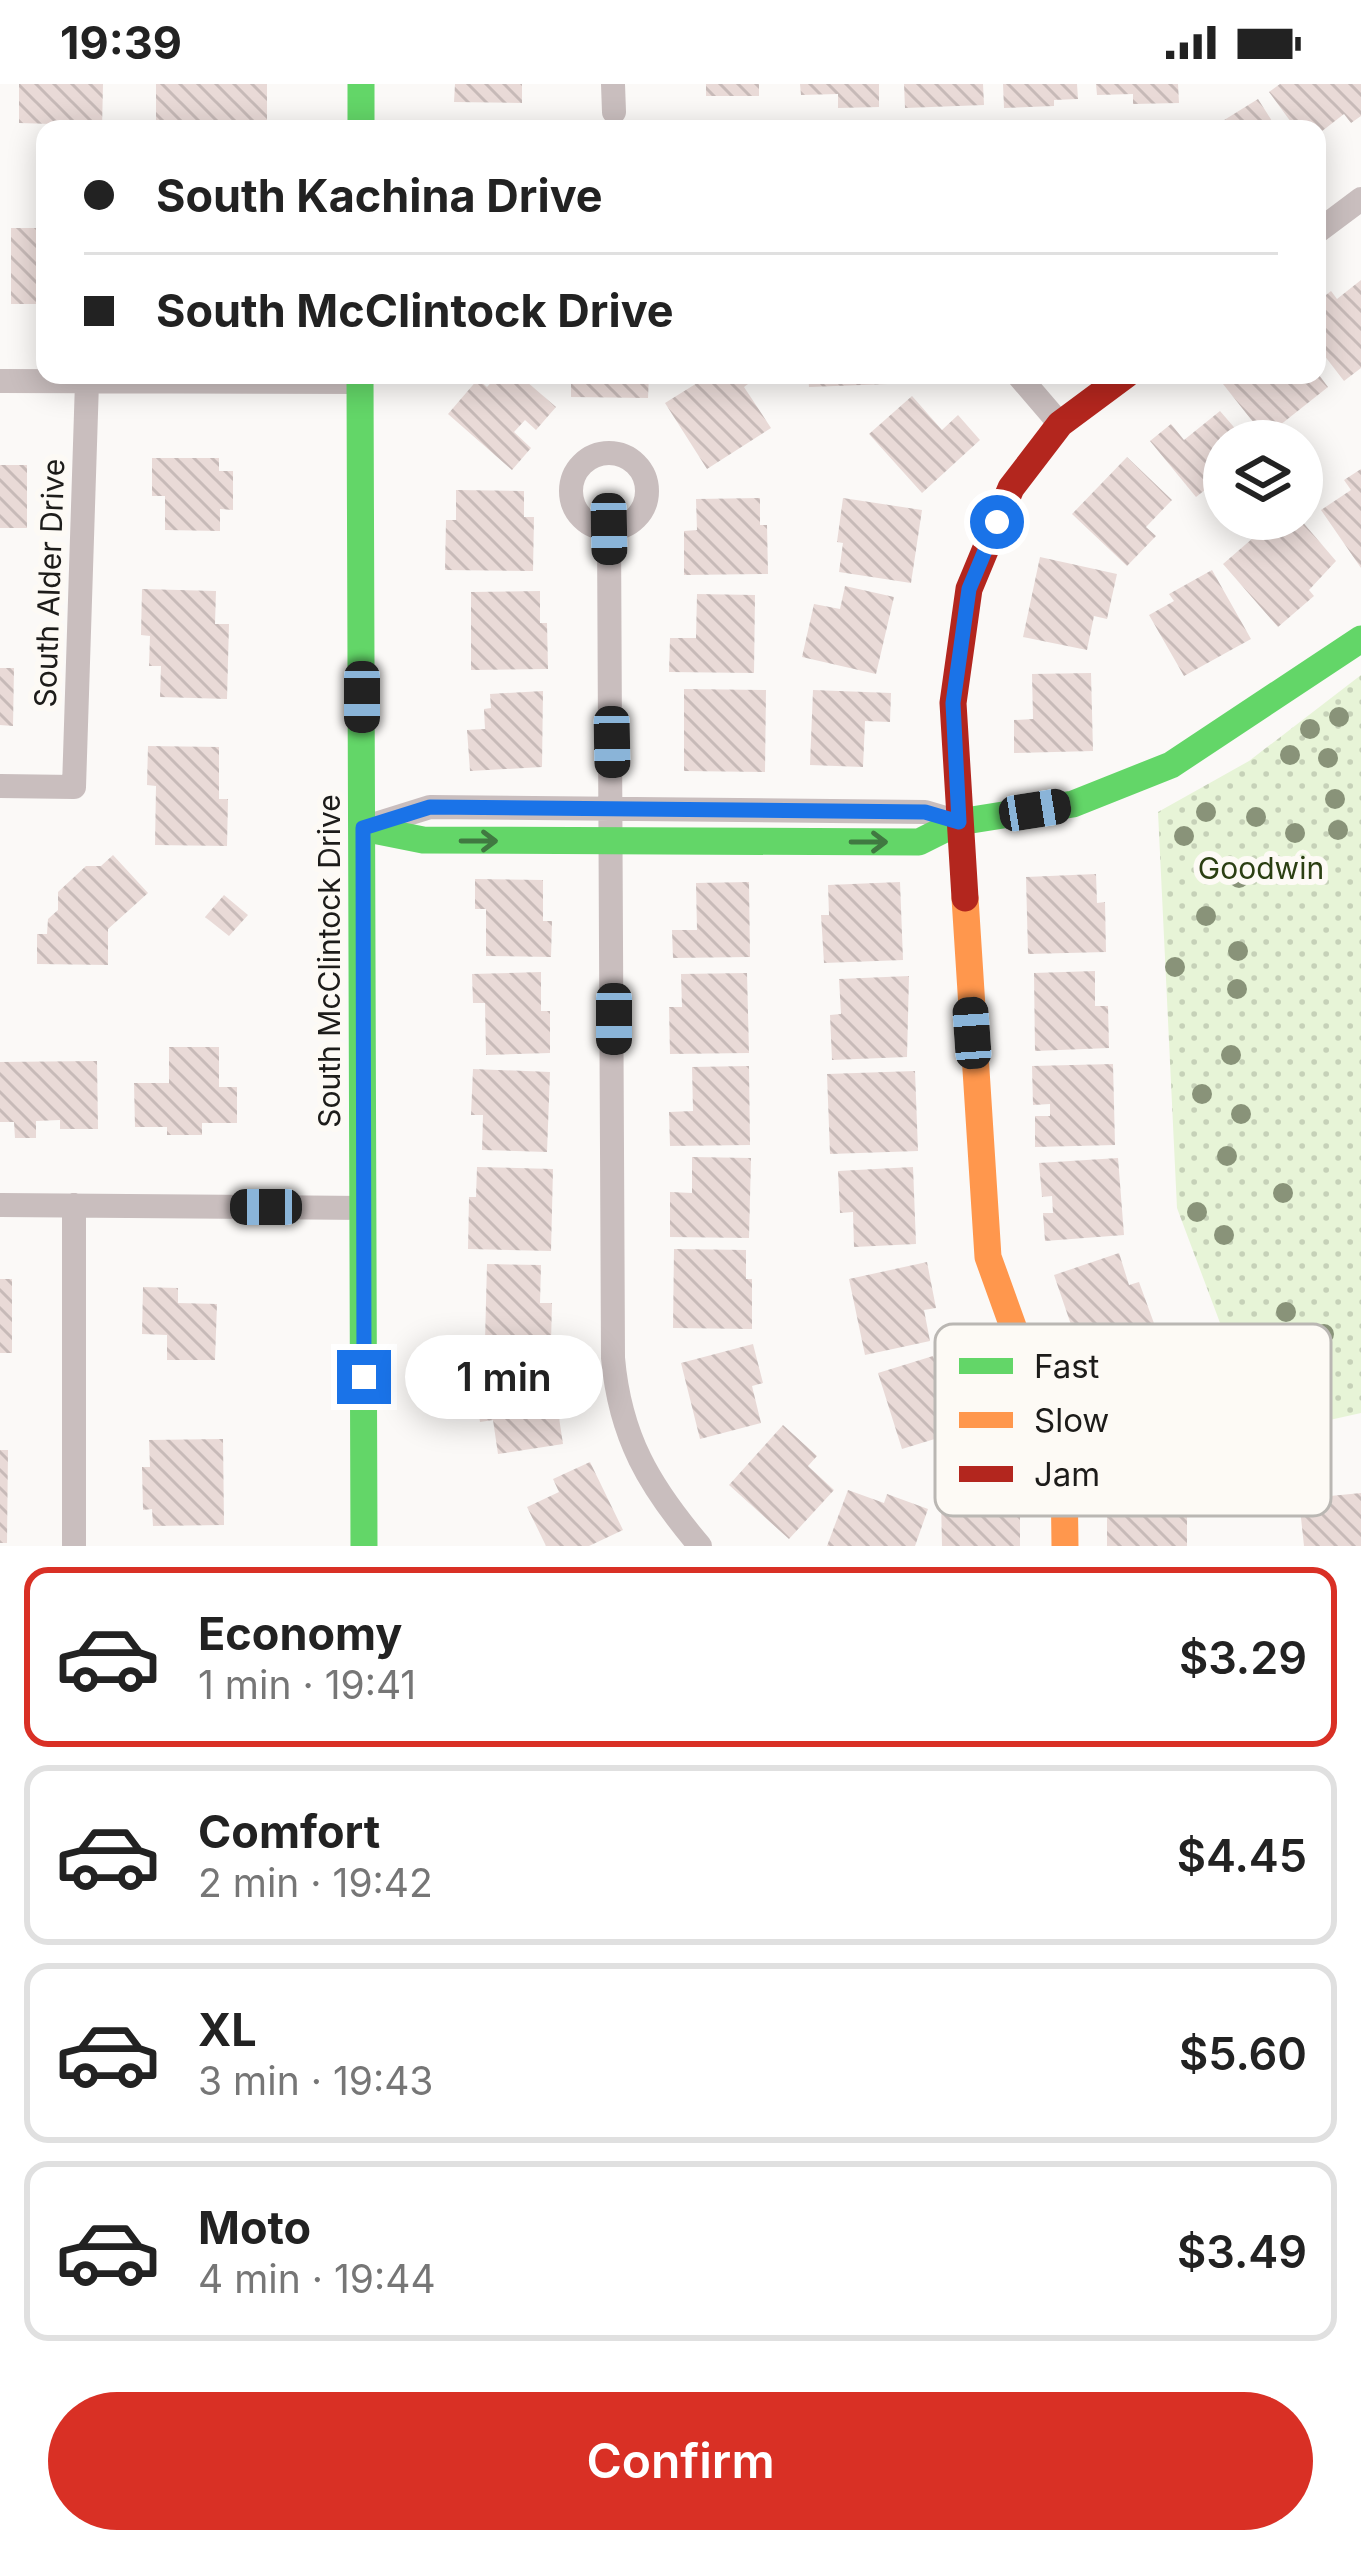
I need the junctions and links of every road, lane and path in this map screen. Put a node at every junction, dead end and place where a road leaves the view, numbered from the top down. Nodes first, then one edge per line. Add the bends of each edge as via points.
1 (361, 84) edge
2 (613, 84) edge
3 (614, 112) dead end
4 (361, 120) edge
5 (1361, 199) edge
6 (1326, 225) edge
7 (0, 381) edge
8 (36, 381) edge
9 (87, 384) edge
10 (360, 384) edge
11 (1026, 384) edge
12 (1114, 384) edge
13 (1060, 424) junction
14 (609, 529) dead end
15 (1361, 639) edge
16 (0, 787) edge
17 (612, 808) junction
18 (959, 822) junction
19 (363, 828) junction
20 (613, 842) junction
21 (0, 1205) edge
22 (74, 1205) junction
23 (364, 1208) junction
24 (1012, 1324) edge
25 (1065, 1516) edge
26 (74, 1546) edge
27 (364, 1546) edge
28 (700, 1546) edge
29 (1065, 1546) edge

1 - 4 street
2 - 3 street
5 - 6 street
7 - 8 street
9 - 16 street, South Alder Drive via 74,787
10 - 19 street, South McClintock Drive
11 - 13 street
12 - 13 street
13 - 18 street via 1011,488 969,589 953,703
14 - 17 street
15 - 18 street via 1171,765 1073,804
17 - 18 street via 925,812
17 - 19 street via 430,807
17 - 20 street
20 -> 18 street via 919,842
18 - 24 street via 988,1257
19 -> 20 street via 423,841
19 - 23 street, South McClintock Drive
20 - 28 street via 616,1390 624,1427 662,1502
21 - 22 street
22 - 23 street
22 - 26 street
23 - 27 street, South McClintock Drive
25 - 29 street

